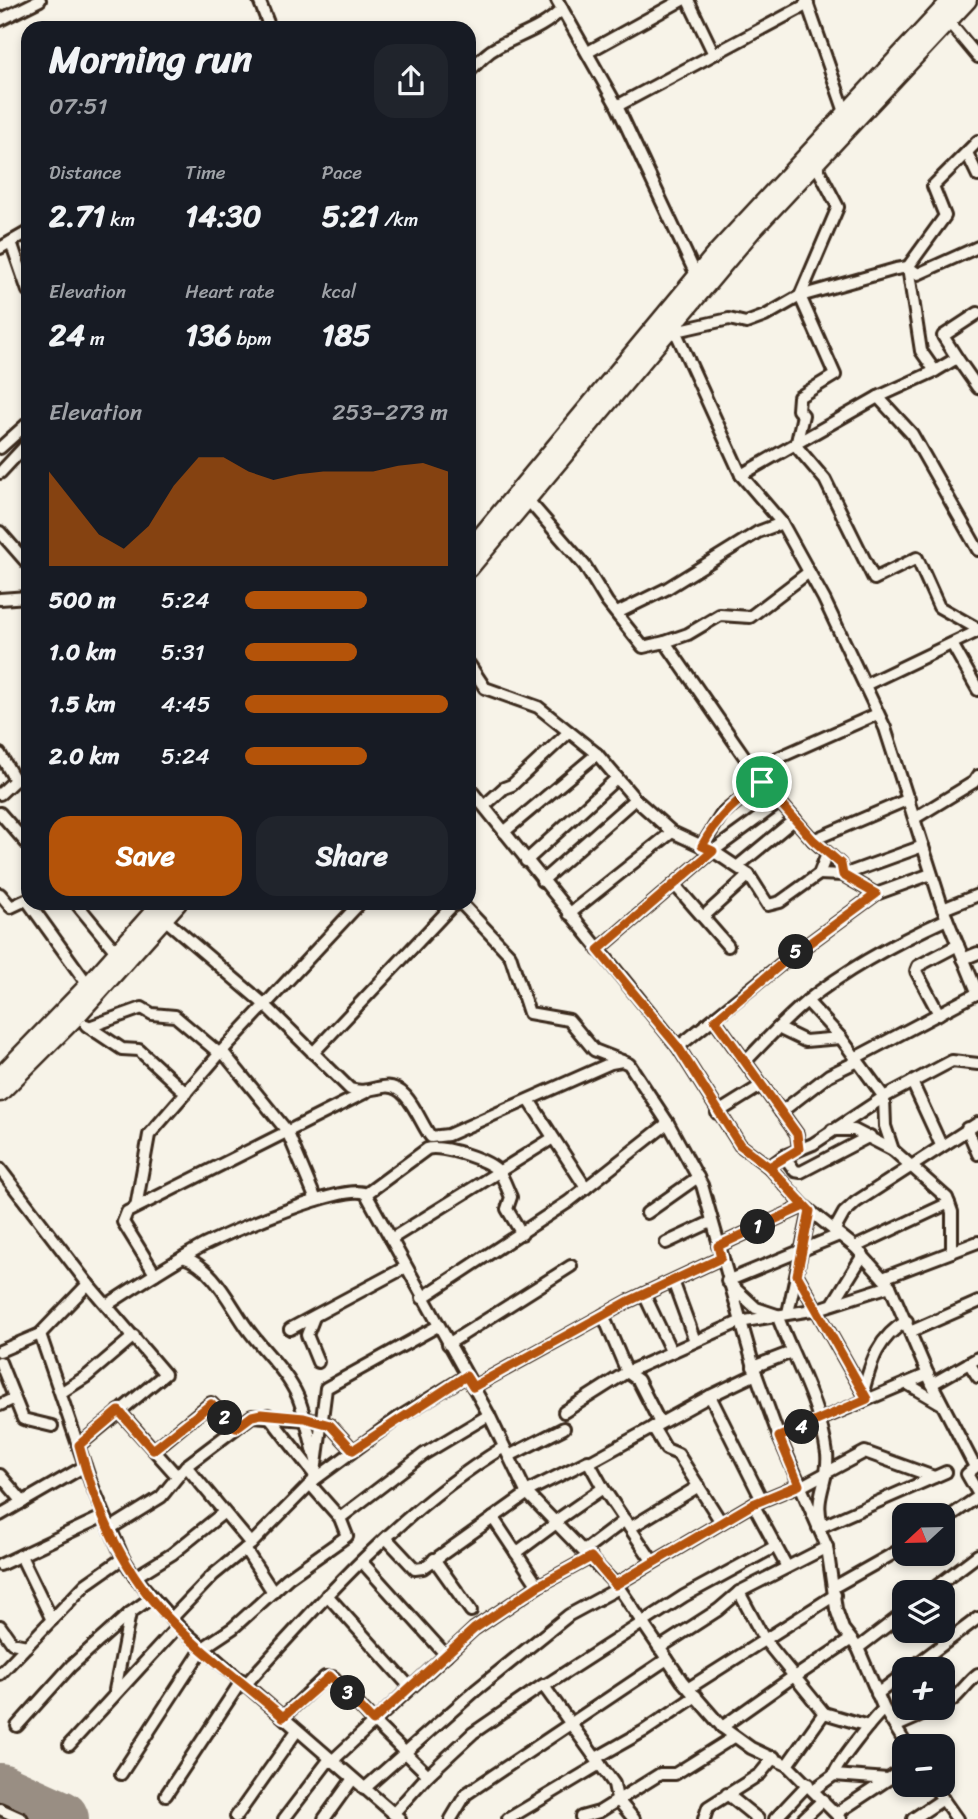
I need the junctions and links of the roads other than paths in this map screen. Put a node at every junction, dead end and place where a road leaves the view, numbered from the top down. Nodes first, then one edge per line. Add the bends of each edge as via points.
1 (40, 0) edge
2 (259, 0) edge
3 (682, 0) edge
4 (688, 0) edge
5 (951, 0) edge
6 (968, 0) edge
7 (807, 2) edge
8 (559, 4) edge
9 (0, 20) edge
10 (267, 21) edge
11 (948, 21) junction
12 (587, 52) junction
13 (713, 52) junction
14 (978, 57) edge
15 (476, 66) edge
16 (617, 106) junction
17 (845, 112) junction
18 (978, 141) edge
19 (967, 153) junction
20 (815, 163) junction
21 (978, 176) edge
22 (21, 236) edge
23 (11, 242) junction
24 (978, 247) edge
25 (0, 248) edge
26 (908, 267) junction
27 (21, 271) edge
28 (697, 277) junction
29 (800, 296) junction
30 (978, 313) edge
31 (675, 328) junction
32 (957, 358) junction
33 (935, 371) junction
34 (978, 388) edge
35 (878, 397) junction
36 (21, 429) edge
37 (796, 446) junction
38 (0, 448) edge
39 (21, 450) edge
40 (0, 473) edge
41 (741, 475) junction
42 (527, 499) junction
43 (782, 523) junction
44 (0, 532) edge
45 (476, 542) edge
46 (978, 550) edge
47 (21, 554) edge
48 (476, 561) edge
49 (809, 572) junction
50 (21, 598) edge
51 (0, 599) edge
52 (617, 613) junction
53 (978, 630) edge
54 (665, 642) junction
55 (952, 644) junction
56 (476, 674) edge
57 (865, 685) junction
58 (978, 690) edge
59 (875, 715) dead end
60 (569, 732) junction
61 (0, 754) edge
62 (597, 754) junction
63 (753, 769) junction
64 (617, 778) junction
65 (977, 780) edge
66 (762, 782) junction
67 (0, 794) edge
68 (476, 796) edge
69 (635, 799) junction
70 (909, 799) junction
71 (780, 802) junction
72 (484, 806) junction
73 (0, 813) edge
74 (915, 818) junction
75 (795, 819) junction
76 (504, 832) junction
77 (672, 832) junction
78 (21, 837) edge
79 (813, 840) junction
80 (923, 846) junction
81 (708, 849) junction
82 (827, 854) junction
83 (526, 861) junction
84 (738, 866) junction
85 (749, 874) junction
86 (818, 874) junction
87 (931, 874) junction
88 (843, 875) junction
89 (542, 881) junction
90 (674, 884) junction
91 (0, 894) edge
92 (876, 894) junction
93 (978, 895) edge
94 (21, 903) edge
95 (34, 910) edge
96 (82, 910) edge
97 (353, 910) edge
98 (448, 910) edge
99 (467, 910) edge
100 (160, 911) edge
101 (569, 914) junction
102 (945, 914) junction
103 (703, 917) junction
104 (958, 945) junction
105 (728, 946) dead end
106 (598, 950) junction
107 (117, 953) junction
108 (978, 953) edge
109 (964, 959) junction
110 (88, 985) junction
111 (977, 988) edge
112 (807, 1001) junction
113 (265, 1005) junction
114 (939, 1014) junction
115 (715, 1020) junction
116 (82, 1022) junction
117 (778, 1028) junction
118 (841, 1038) junction
119 (678, 1047) junction
120 (221, 1052) junction
121 (313, 1053) junction
122 (856, 1059) junction
123 (622, 1061) junction
124 (745, 1062) junction
125 (978, 1064) edge
126 (0, 1076) edge
127 (912, 1082) junction
128 (762, 1085) junction
129 (368, 1091) junction
130 (0, 1093) edge
131 (186, 1093) junction
132 (884, 1097) junction
133 (529, 1100) junction
134 (780, 1112) junction
135 (717, 1113) junction
136 (668, 1123) junction
137 (973, 1126) edge
138 (832, 1129) junction
139 (287, 1132) junction
140 (870, 1136) junction
141 (553, 1138) junction
142 (941, 1145) junction
143 (799, 1149) junction
144 (893, 1150) junction
145 (978, 1153) edge
146 (783, 1156) junction
147 (769, 1167) junction
148 (909, 1167) junction
149 (0, 1169) edge
150 (499, 1171) junction
151 (698, 1177) junction
152 (586, 1188) junction
153 (366, 1194) junction
154 (316, 1200) junction
155 (949, 1203) junction
156 (136, 1207) junction
157 (807, 1209) junction
158 (647, 1213) dead end
159 (711, 1222) junction
160 (836, 1233) junction
161 (522, 1234) junction
162 (391, 1239) junction
163 (978, 1242) edge
164 (666, 1243) dead end
165 (718, 1246) junction
166 (802, 1250) junction
167 (859, 1251) junction
168 (952, 1252) junction
169 (183, 1257) junction
170 (721, 1258) junction
171 (571, 1266) dead end
172 (406, 1267) junction
173 (155, 1274) junction
174 (797, 1275) junction
175 (673, 1281) junction
176 (727, 1281) junction
177 (887, 1282) junction
178 (88, 1284) junction
179 (644, 1294) junction
180 (422, 1298) junction
181 (834, 1302) junction
182 (978, 1302) edge
183 (107, 1305) junction
184 (818, 1309) junction
185 (782, 1314) junction
186 (603, 1315) junction
187 (314, 1317) junction
188 (739, 1322) junction
189 (438, 1326) junction
190 (909, 1326) junction
191 (290, 1329) dead end
192 (40, 1334) junction
193 (134, 1336) junction
194 (695, 1341) junction
195 (448, 1344) junction
196 (0, 1351) edge
197 (671, 1351) junction
198 (792, 1352) junction
199 (974, 1361) edge
200 (318, 1362) dead end
201 (0, 1363) edge
202 (754, 1370) junction
203 (627, 1372) junction
204 (466, 1376) junction
205 (978, 1377) edge
206 (930, 1379) junction
207 (906, 1383) junction
208 (473, 1387) junction
209 (62, 1392) junction
210 (710, 1396) junction
211 (865, 1396) junction
212 (13, 1399) junction
213 (941, 1403) junction
214 (0, 1405) edge
215 (119, 1411) junction
216 (564, 1412) dead end
217 (268, 1415) junction
218 (489, 1415) junction
219 (304, 1418) junction
220 (819, 1420) junction
221 (320, 1421) junction
222 (657, 1425) junction
223 (52, 1426) dead end
224 (236, 1428) junction
225 (564, 1428) dead end
226 (779, 1437) junction
227 (79, 1445) junction
228 (153, 1450) junction
229 (353, 1450) junction
230 (507, 1451) junction
231 (316, 1460) junction
232 (590, 1462) junction
233 (85, 1466) junction
234 (186, 1466) junction
235 (976, 1466) edge
236 (946, 1472) dead end
237 (827, 1473) junction
238 (0, 1475) edge
239 (177, 1476) junction
240 (933, 1478) junction
241 (313, 1479) junction
242 (699, 1486) junction
243 (799, 1486) junction
244 (603, 1488) junction
245 (527, 1492) junction
246 (978, 1495) edge
247 (23, 1502) junction
248 (757, 1502) junction
249 (956, 1511) edge
250 (223, 1513) junction
251 (0, 1516) edge
252 (104, 1516) junction
253 (340, 1518) junction
254 (493, 1518) junction
255 (721, 1522) junction
256 (554, 1523) junction
257 (628, 1524) junction
258 (821, 1527) junction
259 (111, 1528) junction
260 (387, 1539) junction
261 (776, 1546) junction
262 (248, 1547) junction
263 (827, 1547) junction
264 (516, 1553) junction
265 (587, 1554) junction
266 (892, 1555) edge
267 (978, 1555) edge
268 (22, 1556) junction
269 (123, 1558) junction
270 (434, 1559) junction
271 (362, 1562) junction
272 (653, 1562) junction
273 (0, 1565) edge
274 (787, 1567) junction
275 (135, 1577) junction
276 (945, 1580) edge
277 (538, 1586) junction
278 (617, 1587) junction
279 (834, 1591) junction
280 (273, 1592) junction
281 (739, 1592) junction
282 (327, 1595) junction
283 (151, 1598) junction
284 (471, 1611) dead end
285 (130, 1613) junction
286 (978, 1618) edge
287 (52, 1619) junction
288 (892, 1620) edge
289 (644, 1621) junction
290 (174, 1623) junction
291 (0, 1626) edge
292 (764, 1639) junction
293 (854, 1644) junction
294 (27, 1646) junction
295 (203, 1648) junction
296 (659, 1648) junction
297 (446, 1655) junction
298 (926, 1657) edge
299 (667, 1659) junction
300 (0, 1674) edge
301 (978, 1674) edge
302 (795, 1676) junction
303 (244, 1682) junction
304 (892, 1683) edge
305 (546, 1685) junction
306 (410, 1686) junction
307 (692, 1692) junction
308 (115, 1693) junction
309 (877, 1694) junction
310 (955, 1696) edge
311 (884, 1709) junction
312 (824, 1713) junction
313 (283, 1717) junction
314 (911, 1720) edge
315 (373, 1721) junction
316 (572, 1723) junction
317 (17, 1726) dead end
318 (868, 1726) junction
319 (897, 1726) junction
320 (722, 1727) junction
321 (296, 1732) junction
322 (901, 1734) edge
323 (734, 1737) junction
324 (69, 1745) dead end
325 (404, 1754) junction
326 (775, 1757) junction
327 (330, 1761) junction
328 (598, 1761) junction
329 (787, 1765) junction
330 (121, 1774) dead end
331 (428, 1774) junction
332 (834, 1775) junction
333 (892, 1776) edge
334 (888, 1779) junction
335 (352, 1780) junction
336 (811, 1787) junction
337 (365, 1789) junction
338 (727, 1794) junction
339 (166, 1795) dead end
340 (943, 1799) joint
341 (617, 1800) junction
342 (823, 1800) junction
343 (0, 1809) edge
344 (601, 1815) edge
345 (396, 1816) edge
346 (581, 1816) dead end
347 (839, 1816) edge
348 (236, 1817) dead end
349 (22, 1819) edge
350 (284, 1819) edge
351 (324, 1819) edge
352 (451, 1819) edge
353 (508, 1819) edge
354 (634, 1819) edge
355 (704, 1819) edge
356 (758, 1819) edge
357 (775, 1819) edge
358 (803, 1819) edge
359 (913, 1819) edge
360 (957, 1819) edge

1 - 9 street
2 - 10 street
3 - 12 street
4 - 13 street
5 - 17 highway
6 - 11 highway
7 - 13 street
7 - 17 street
8 - 12 street
8 - 15 street via 551,20 497,47
11 - 14 street
11 - 20 highway
12 - 16 street
13 - 16 street
16 - 28 street
17 - 28 highway
18 - 19 street
19 - 21 street
19 - 26 street via 933,186 945,216
20 - 29 street via 838,207
20 - 31 highway via 745,239
22 - 23 street
23 - 25 street
23 - 27 street
24 - 26 street via 918,274
26 - 29 street
26 - 33 street via 921,351
28 - 45 highway
29 - 31 street via 753,321 729,319
29 - 37 street via 835,375 799,397 798,410 803,415
30 - 32 street via 943,336
31 - 41 street
31 - 42 highway
32 - 33 street
32 - 34 street
33 - 35 street
35 - 37 street
35 - 46 street via 912,434
36 - 38 street
37 - 41 street
37 - 53 street via 825,480 874,579 918,558 939,607
39 - 40 street
41 - 43 street
42 - 48 highway
42 - 52 street via 585,566
43 - 49 street
43 - 52 street via 758,532 666,589
44 - 47 street
49 - 54 street via 750,617 720,615
49 - 57 street
50 - 51 street
52 - 54 street via 643,647
53 - 55 street
54 - 63 street
55 - 57 street
55 - 58 street
56 - 60 street via 485,688 538,707
57 - 70 street via 886,728
59 - 63 street
60 - 62 street
60 - 72 street
61 - 67 street via 15,780
62 - 64 street
62 - 76 street
63 - 66 street
64 - 69 street
64 - 83 street
65 - 74 street
66 - 71 street
66 - 81 street via 722,814
68 - 72 street
69 - 77 street
69 - 89 street
70 - 74 street
70 - 79 street
71 - 75 street
71 - 81 street
72 - 76 street
73 - 78 street
74 - 80 street
75 - 79 street
75 - 84 street
76 - 83 street
77 - 81 street
77 - 101 street
79 - 82 street
80 - 87 street
80 - 88 street
81 - 84 street
81 - 90 street
82 - 86 street
82 - 88 street via 841,864
83 - 89 street
84 - 85 street
85 - 86 street via 773,906
85 - 103 street
86 - 88 street
87 - 92 street
87 - 102 street
88 - 92 street
89 - 101 street
90 - 103 street
90 - 106 street
91 - 94 street via 11,907
92 - 115 street
93 - 102 street
95 - 110 street
96 - 107 street
97 - 113 street
98 - 121 street
99 - 123 street via 510,955 529,1013 569,1020 594,1050
100 - 107 highway
100 - 113 street
100 - 116 highway
101 - 106 street
102 - 104 street
102 - 112 street
103 - 105 street
104 - 109 street
104 - 114 street via 916,971
106 - 119 street
107 - 110 highway
108 - 109 street
109 - 111 street
110 - 126 highway
111 - 114 street
112 - 117 street
112 - 118 street
113 - 120 street
113 - 121 street
114 - 122 street
115 - 119 street
115 - 124 street
116 - 120 street via 142,1008 175,1016
116 - 130 highway
116 - 131 street via 122,1049 139,1050
117 - 118 street via 805,1041
117 - 124 street
118 - 122 street
119 - 135 street
120 - 131 street
120 - 139 street
121 - 129 street via 350,1089
122 - 132 street
122 - 134 street
123 - 133 street
123 - 136 street via 639,1077
124 - 128 street
125 - 127 street via 951,1061
127 - 132 street
127 - 142 street
128 - 134 street
128 - 135 street
129 - 133 street via 395,1087 437,1139
129 - 139 street
131 - 156 street via 149,1136
132 - 138 street
132 - 144 street via 885,1126
133 - 141 street
134 - 143 street via 797,1134
135 - 147 street via 740,1145
136 - 151 street
136 - 152 street
137 - 142 street
137 - 145 street
138 - 140 street
138 - 143 street
139 - 154 street
139 - 156 street
140 - 144 street
140 - 146 street via 801,1172
141 - 150 street
141 - 152 street
142 - 148 street
143 - 146 street
144 - 148 street
146 - 147 street
147 - 157 street
148 - 155 street via 942,1191
148 - 160 street via 856,1202
149 - 178 street
150 - 153 street via 485,1161 437,1146
150 - 161 street via 511,1197 507,1209
150 - 162 street
151 - 158 street
151 - 159 street
152 - 161 street
153 - 154 street via 352,1189
153 - 162 street
154 - 169 street
155 - 167 street
155 - 168 street
156 - 173 street via 127,1212 124,1222
157 - 160 street
157 - 165 street
157 - 166 street
159 - 164 street
159 - 165 street
160 - 166 street
160 - 167 street
161 - 180 street
162 - 172 street
163 - 168 street
165 - 170 street
166 - 174 street
166 - 176 street
167 - 177 street
167 - 181 street
168 - 177 street
169 - 173 street
169 - 219 street via 214,1281 287,1376
170 - 175 street
170 - 176 street
171 - 195 street
172 - 180 street
172 - 187 street
173 - 183 street
174 - 184 street
174 - 185 street
175 - 179 street
175 - 194 street
176 - 185 street via 756,1308
176 - 188 street
177 - 181 street
177 - 190 street
178 - 183 street
178 - 192 street
179 - 186 street
179 - 197 street
180 - 189 street
181 - 184 street
182 - 190 street
183 - 193 street
184 - 185 street
184 - 211 street
185 - 188 street
185 - 198 street
186 - 203 street
186 - 208 street
187 - 191 street
187 - 200 street via 307,1335
188 - 194 street
188 - 202 street
189 - 195 street
189 - 221 street via 330,1385
190 - 206 street
190 - 211 street via 888,1334 872,1359
192 - 196 street
192 - 209 street
193 - 209 street
193 - 215 street via 164,1374
194 - 197 street
195 - 204 street
197 - 203 street
198 - 202 street
198 - 220 street
199 - 205 street
199 - 206 street
201 - 212 street
202 - 210 street
202 - 226 street
203 - 216 street
203 - 222 street via 638,1380
204 - 208 street
204 - 229 street
206 - 207 street
206 - 213 street
207 - 211 street
207 - 213 street
208 - 218 street
209 - 227 street
210 - 222 street
210 - 248 street
211 - 220 street
212 - 214 street
212 - 223 street via 23,1419
213 - 235 street
215 - 227 street
215 - 228 street
217 - 219 street
217 - 224 street via 252,1416
217 - 241 street
218 - 230 street
218 - 253 street via 424,1454
219 - 221 street
219 - 231 street
220 - 226 street
220 - 237 street
221 - 229 street via 330,1425
221 - 231 street
222 - 232 street
222 - 242 street via 666,1449 678,1454
224 - 228 street via 211,1404
224 - 234 street
225 - 230 street
226 - 243 street
227 - 233 street
228 - 239 street
229 - 241 street
230 - 245 street
230 - 260 street via 455,1478
231 - 241 street
232 - 244 street
232 - 245 street
233 - 247 street
233 - 252 street
234 - 239 street
234 - 250 street
235 - 246 street via 967,1474
236 - 240 street
237 - 240 street via 865,1452
237 - 243 street
237 - 258 street via 818,1501
238 - 247 street
239 - 259 street via 161,1497
240 - 258 street
241 - 253 street
241 - 262 street
242 - 255 street
242 - 257 street
243 - 248 street
243 - 258 street
244 - 256 street
244 - 257 street
245 - 254 street
245 - 256 street
246 - 249 street
247 - 251 street
248 - 255 street
248 - 261 street
250 - 262 street
250 - 275 street
252 - 259 street
252 - 268 street
253 - 280 street via 347,1535
254 - 264 street
254 - 270 street
255 - 272 street
256 - 264 street
256 - 265 street
257 - 265 street
257 - 272 street
258 - 263 street
259 - 269 street
260 - 270 street via 415,1569 423,1569
260 - 271 street
261 - 274 street
261 - 289 street
262 - 280 street
262 - 290 street via 213,1575
263 - 274 street
263 - 279 street
264 - 277 street
265 - 277 street
265 - 278 street
266 - 279 street
267 - 276 street
268 - 273 street
268 - 287 street
269 - 275 street
269 - 287 street via 86,1584
270 - 284 street
271 - 282 street
271 - 297 street
272 - 278 street
274 - 281 street
275 - 283 street
277 - 297 street via 474,1629
278 - 289 street
278 - 325 street via 569,1615
279 - 292 street
279 - 293 street via 836,1609
280 - 295 street
281 - 292 street
281 - 296 street
282 - 303 street
282 - 306 street
283 - 285 street
283 - 290 street
285 - 308 street
285 - 317 street via 71,1666
286 - 298 street
287 - 294 street
288 - 293 street
289 - 296 street
289 - 305 street
290 - 295 street
290 - 308 street
291 - 294 street via 12,1643
292 - 302 street
292 - 307 street
293 - 302 street
293 - 309 street
294 - 300 street
295 - 303 street
295 - 330 street
296 - 299 street
297 - 306 street
299 - 307 street
299 - 316 street
301 - 310 street
302 - 312 street
302 - 320 street
303 - 313 street
303 - 339 street
304 - 309 street
305 - 316 street
305 - 331 street via 535,1688 473,1733
306 - 315 street
307 - 320 street
307 - 328 street
308 - 324 street
309 - 311 street
311 - 318 street
311 - 319 street
312 - 318 street
312 - 329 street
313 - 315 street via 330,1676
313 - 321 street
314 - 319 street
315 - 325 street
315 - 327 street
316 - 328 street
316 - 352 street via 466,1794
318 - 332 street via 836,1765
319 - 322 street
320 - 323 street
321 - 327 street
321 - 348 street
323 - 326 street
323 - 341 street via 675,1774 660,1774
325 - 331 street
325 - 337 street
326 - 329 street
326 - 338 street via 760,1774
327 - 335 street
327 - 350 street
328 - 341 street via 614,1784
328 - 353 street
329 - 336 street
331 - 345 street
332 - 334 street
332 - 336 street
333 - 334 street
334 - 347 street
335 - 337 street
335 - 351 street
336 - 342 street
336 - 357 street
337 - 345 street
338 - 355 street via 708,1808
338 - 356 street
340 - 359 street
340 - 360 street
341 - 344 street
341 - 354 street
342 - 347 street
342 - 358 street
343 - 349 street
344 - 346 street

